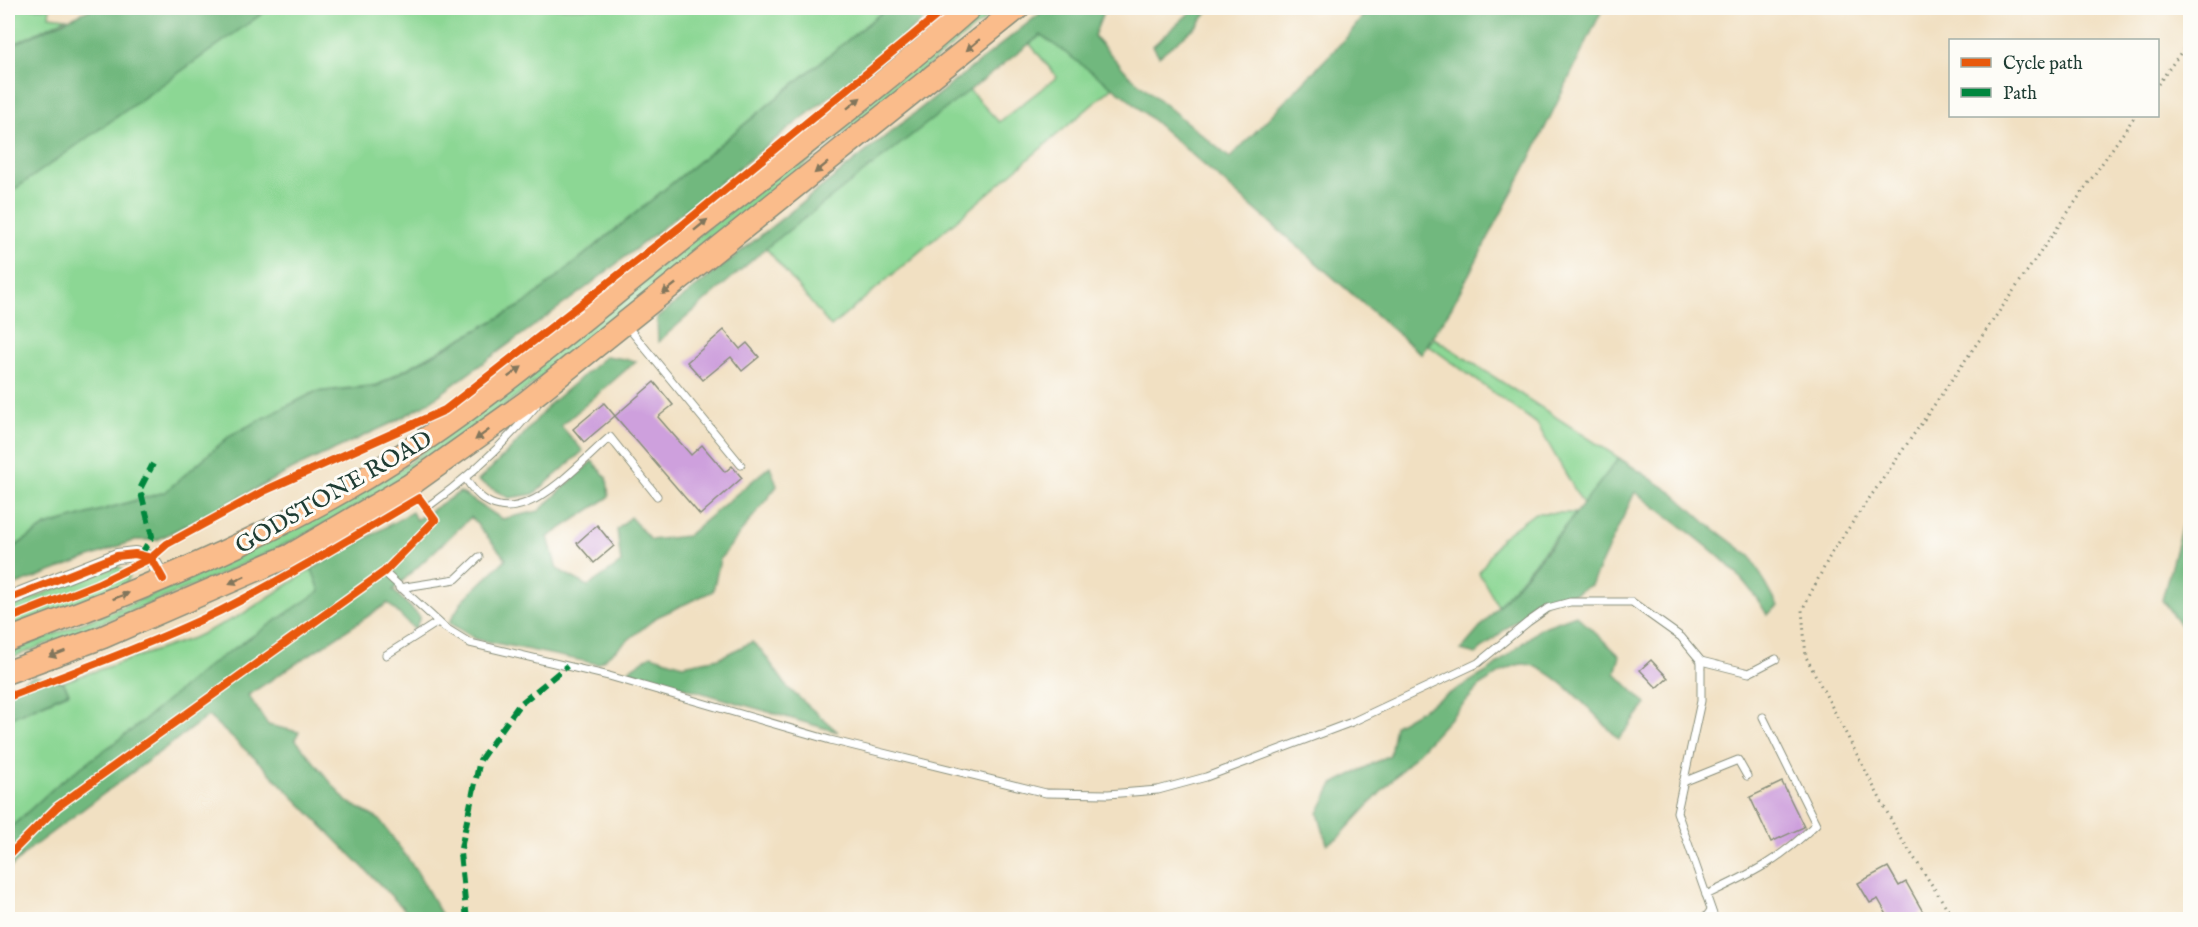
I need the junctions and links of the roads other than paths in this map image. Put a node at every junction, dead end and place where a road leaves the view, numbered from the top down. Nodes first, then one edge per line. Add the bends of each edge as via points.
1 (970, 8) edge
2 (1018, 8) edge
3 (625, 324) junction
4 (553, 380) junction
5 (741, 465) dead end
6 (466, 479) junction
7 (410, 484) junction
8 (657, 496) dead end
9 (426, 508) junction
10 (479, 557) dead end
11 (163, 579) junction
12 (399, 588) junction
13 (8, 599) edge
14 (438, 622) junction
15 (8, 640) edge
16 (386, 655) dead end
17 (1776, 659) dead end
18 (1701, 661) junction
19 (8, 672) edge
20 (1763, 717) dead end
21 (1747, 776) dead end
22 (1683, 782) junction
23 (1706, 895) junction
24 (1711, 910) junction
25 (1704, 920) edge
26 (1715, 920) edge

11 -> 1 highway, GODSTONE ROAD via 273,529 411,448 523,366
2 -> 3 highway, GODSTONE ROAD
3 - 4 highway, GODSTONE ROAD
3 - 5 lane
4 - 6 lane via 540,402 506,441
4 -> 7 highway, GODSTONE ROAD
6 - 8 lane via 487,501 507,508 526,505 552,488 610,437
6 - 9 lane
7 - 9 lane
7 -> 19 highway, GODSTONE ROAD via 280,560 103,637
9 - 12 lane via 435,520 384,572
10 - 12 lane via 456,579
11 - 13 street via 151,558 135,554 117,556
15 -> 11 highway, GODSTONE ROAD
12 - 14 lane
14 - 16 lane
14 - 18 lane via 470,643 609,676 830,740 1046,793 1158,790 1206,777 1352,722 1478,663 1548,608 1570,602 1632,602 1681,637
17 - 18 lane via 1749,673
18 - 22 lane via 1701,701
20 - 23 lane via 1816,824 1788,852 1765,867
21 - 22 lane via 1738,760
22 - 23 lane via 1677,812
23 - 24 lane
24 - 25 lane
24 - 26 lane

